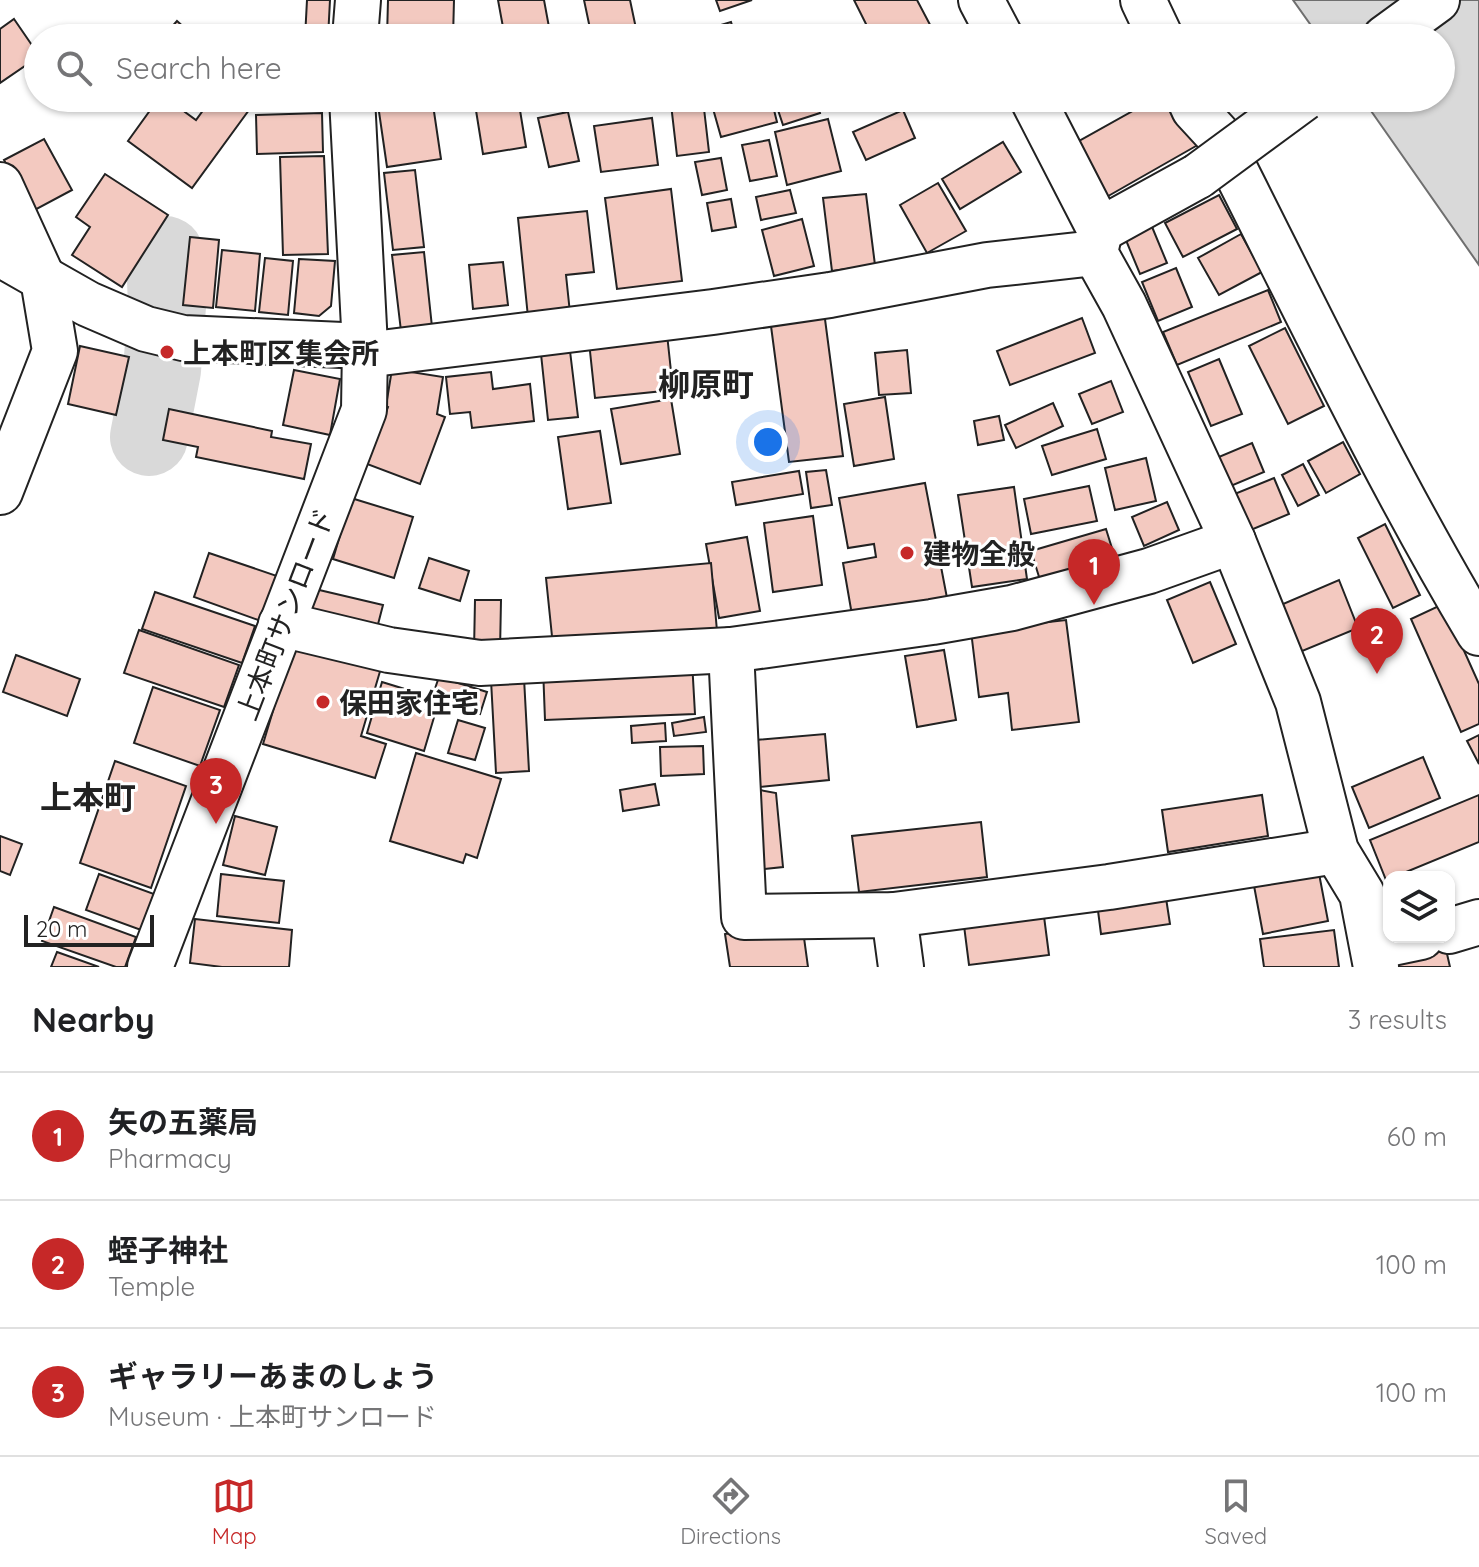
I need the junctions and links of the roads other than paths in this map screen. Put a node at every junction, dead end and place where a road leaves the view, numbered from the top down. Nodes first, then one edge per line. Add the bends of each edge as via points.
1 (358, 0) edge
2 (981, 0) edge
3 (1143, 0) edge
4 (1437, 0) edge
5 (356, 24) edge
6 (994, 24) edge
7 (1154, 24) edge
8 (1404, 24) edge
9 (353, 112) edge
10 (1038, 112) edge
11 (1197, 112) edge
12 (1285, 112) edge
13 (0, 185) edge
14 (1097, 241) junction
15 (0, 254) edge
16 (43, 279) junction
17 (365, 350) junction
18 (0, 492) edge
19 (1233, 541) junction
20 (281, 624) junction
21 (1479, 633) edge
22 (731, 650) junction
23 (1336, 851) junction
24 (894, 915) junction
25 (1479, 922) edge
26 (1455, 929) edge
27 (1407, 943) edge
28 (1374, 957) edge
29 (150, 967) edge
30 (901, 967) edge

1 - 5 street
2 - 6 street
3 - 7 street
4 - 8 street
9 - 17 street, 上本町サンロード
10 - 14 street
11 - 21 street via 1217,134
12 - 14 street, bridge
13 - 16 street
14 - 17 street via 830,295
14 - 19 street
15 - 16 street
16 - 17 street via 88,304 164,334
16 - 18 street via 55,351
17 - 20 street, 上本町サンロード via 364,410
19 - 22 street via 1149,571 1012,608
19 - 23 street via 1298,702
20 - 22 street via 389,650 480,663
20 - 29 street, 上本町サンロード
22 - 24 street via 744,917
23 - 24 street
23 - 28 street via 1362,894
24 - 30 street
25 - 26 street
27 - 28 street

